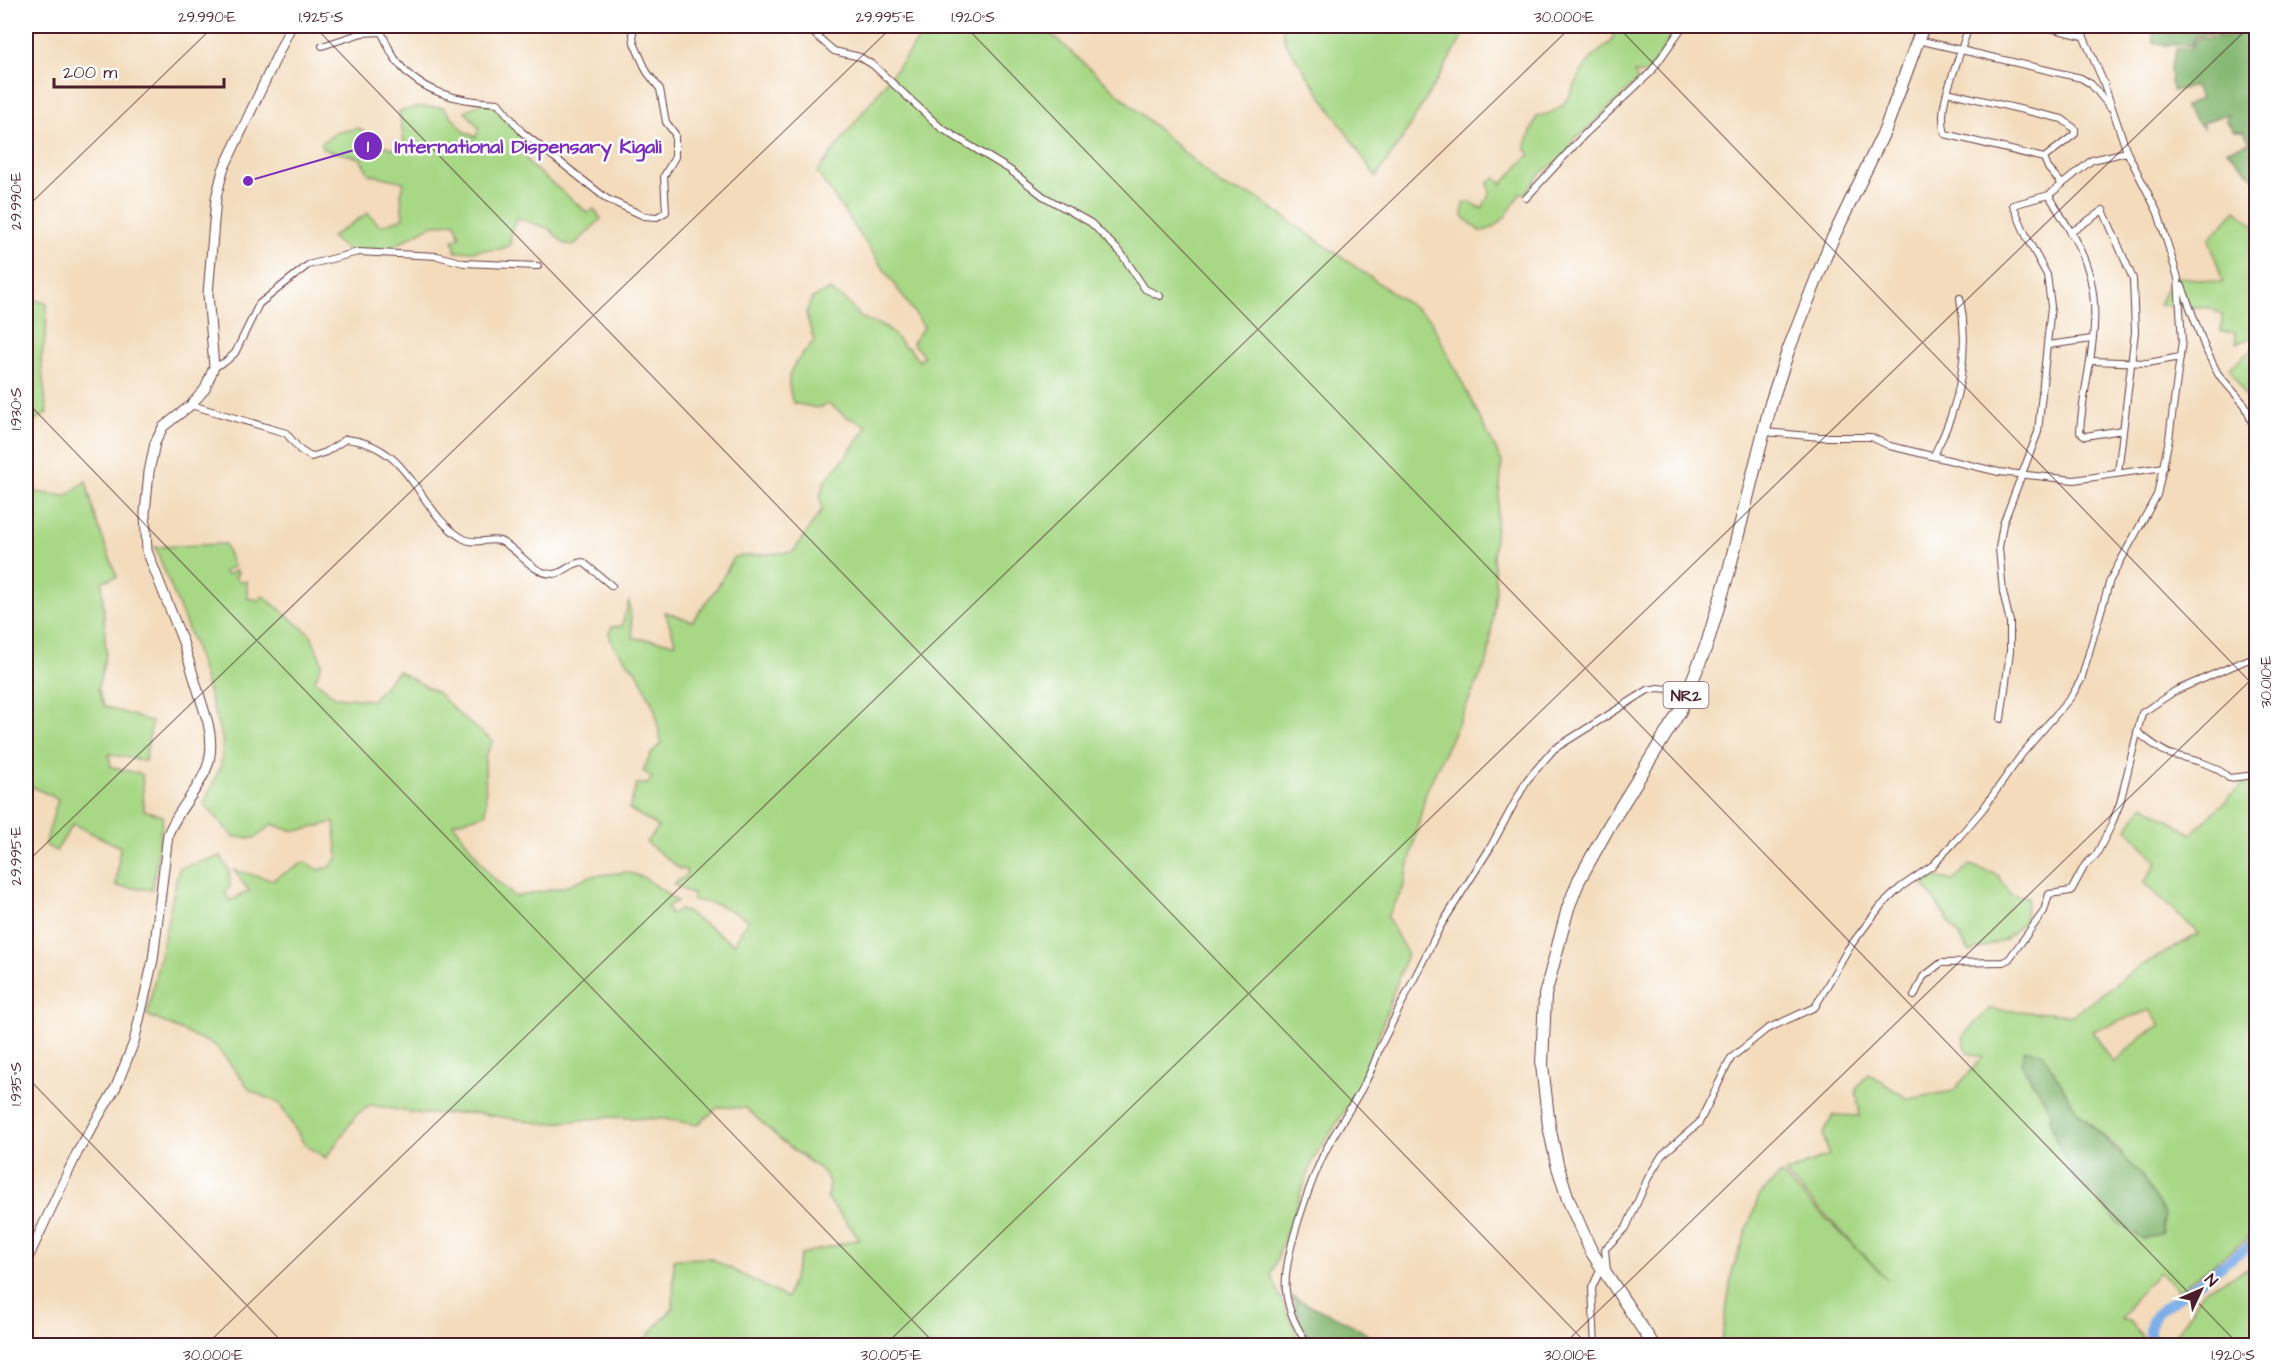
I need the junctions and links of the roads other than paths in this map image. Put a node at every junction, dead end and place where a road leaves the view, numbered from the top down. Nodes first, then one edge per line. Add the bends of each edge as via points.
1 (291, 26) edge
2 (632, 26) edge
3 (805, 26) edge
4 (1683, 26) edge
5 (1923, 26) edge
6 (1969, 26) edge
7 (2042, 26) edge
8 (2079, 26) edge
9 (2083, 36) junction
10 (1918, 40) junction
11 (322, 45) dead end
12 (1961, 51) junction
13 (1947, 92) junction
14 (2114, 112) junction
15 (2127, 152) junction
16 (2044, 158) junction
17 (2062, 184) junction
18 (2049, 195) junction
19 (1526, 198) dead end
20 (2070, 233) junction
21 (538, 266) dead end
22 (2178, 278) junction
23 (1160, 296) dead end
24 (1960, 298) dead end
25 (2092, 339) junction
26 (2048, 345) junction
27 (2180, 357) junction
28 (2092, 361) junction
29 (2132, 363) junction
30 (214, 367) junction
31 (191, 405) junction
32 (2122, 430) junction
33 (1765, 432) junction
34 (2256, 433) edge
35 (1934, 455) junction
36 (2164, 467) junction
37 (2118, 473) junction
38 (2021, 476) junction
39 (612, 586) dead end
40 (2256, 656) edge
41 (1688, 691) junction
42 (2001, 719) dead end
43 (2136, 732) junction
44 (2256, 775) edge
45 (1914, 996) dead end
46 (26, 1262) edge
47 (1604, 1273) junction
48 (1309, 1346) edge
49 (1595, 1346) edge
50 (1654, 1346) edge

1 - 30 main road via 223,170 216,198 208,294
2 - 11 street via 634,43 647,72 660,88 666,122 675,134 675,157 664,176 666,212 657,217 644,216 607,199 522,132 498,103 461,100 421,83 398,63 381,32 362,33
3 - 23 street via 834,51 860,57 873,65 941,128 1091,223 1121,253 1145,289
4 - 19 street via 1652,72 1584,135
5 - 10 highway, NR2
6 - 12 street
7 - 9 street
8 - 9 street
9 - 14 street
10 - 12 street
10 - 33 highway, NR2 via 1885,130 1809,292
12 - 13 street
12 - 14 street via 2080,78 2091,84
13 - 16 street via 1942,120 1945,134
13 - 16 street via 2062,118 2075,129 2075,134
14 - 15 street
15 - 17 street via 2092,160
15 - 22 street via 2158,213
16 - 17 street
17 - 18 street
18 - 20 street
18 - 26 street via 2013,205 2049,284
20 - 25 street via 2091,279
20 - 29 street via 2103,210 2133,279
21 - 30 street via 473,264 437,256 358,252 308,265 259,304 235,353
22 - 27 street
22 - 34 street via 2196,330 2218,374 2245,405
24 - 35 street via 1964,340 1959,390 1950,426
25 - 26 street
25 - 28 street
26 - 38 street via 2038,432
27 - 29 street
27 - 36 street
28 - 29 street
28 - 32 street via 2080,432 2085,436
29 - 32 street
30 - 31 main road via 205,389
31 - 39 street via 286,433 311,457 346,439 378,449 402,468 451,530 462,538 506,543 544,573 558,573 572,563 584,562
31 - 46 main road via 162,427 155,443 145,538 208,723 211,759 201,783 168,834 153,960 126,1067 77,1153
32 - 37 street
33 - 35 street via 1871,437 1890,446
33 - 41 highway, NR2 via 1717,612
35 - 38 street
36 - 37 street
36 - 47 street via 2152,506 2110,580 2077,688 1958,838 1933,865 1901,887 1880,908 1848,949 1815,1007 1767,1029 1731,1059 1699,1123 1662,1155 1626,1228 1605,1249
37 - 38 street via 2074,480
38 - 42 street via 1999,548 2010,622
40 - 43 street via 2159,699 2142,713
41 - 47 highway, NR2 via 1670,729 1579,880 1545,995 1541,1052 1552,1145 1568,1198
41 - 48 street via 1648,690 1554,749 1527,780 1440,927 1389,1028 1373,1069 1313,1178 1286,1279 1289,1308
43 - 44 street via 2171,755 2219,769 2229,778
43 - 45 street via 2114,818 2103,844 2085,865 2074,888 2049,894 2044,911 2009,959 1941,963 1923,977
47 - 49 street via 1592,1288
47 - 50 highway, NR2

